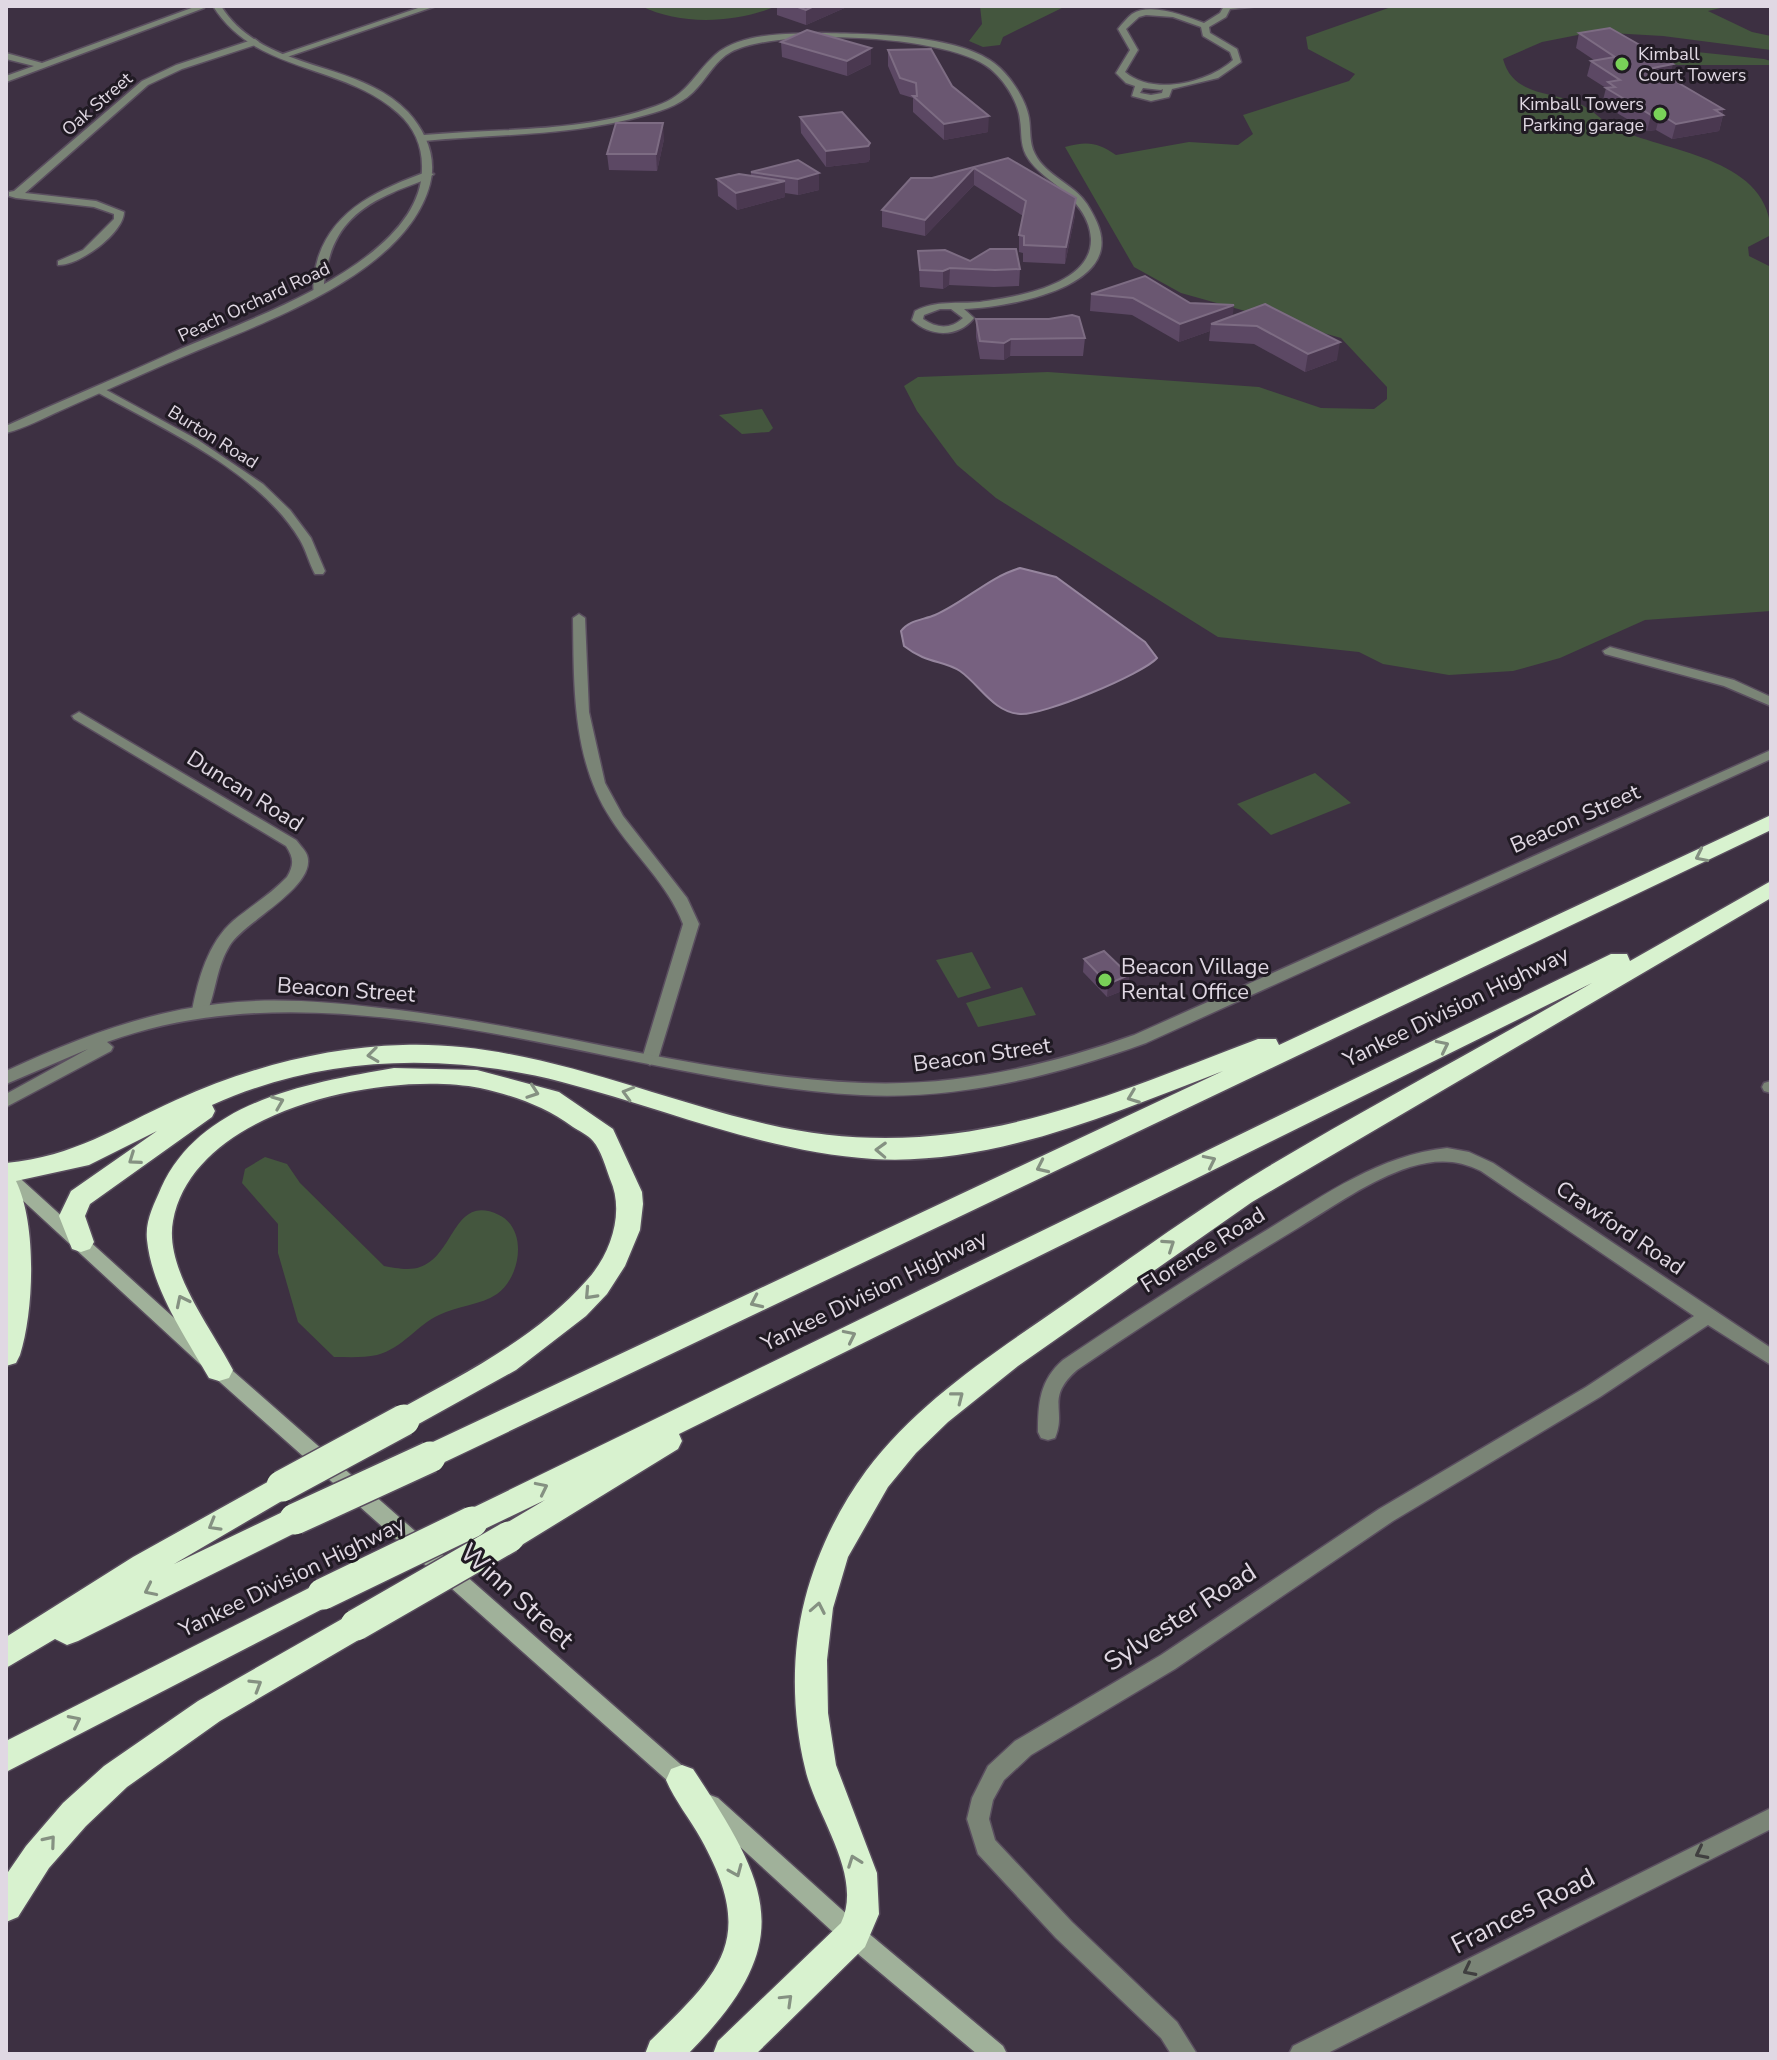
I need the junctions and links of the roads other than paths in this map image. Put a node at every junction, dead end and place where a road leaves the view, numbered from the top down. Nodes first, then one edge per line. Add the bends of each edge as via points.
1 (187, 6) edge
2 (217, 6) edge
3 (432, 6) edge
4 (1255, 6) edge
5 (1228, 7) edge
6 (200, 8) junction
7 (1205, 26) junction
8 (255, 42) junction
9 (6, 56) edge
10 (281, 56) junction
11 (41, 65) junction
12 (6, 79) edge
13 (422, 134) junction
14 (429, 174) junction
15 (11, 194) edge
16 (62, 263) dead end
17 (318, 292) junction
18 (955, 307) dead end
19 (99, 389) junction
20 (6, 430) edge
21 (319, 571) dead end
22 (579, 618) dead end
23 (1610, 651) dead end
24 (1771, 702) edge
25 (79, 716) dead end
26 (1771, 754) edge
27 (1771, 822) edge
28 (1771, 887) edge
29 (1416, 991) junction
30 (200, 1011) junction
31 (142, 1028) junction
32 (650, 1059) junction
33 (272, 1075) junction
34 (6, 1078) edge
35 (6, 1101) edge
36 (1435, 1155) joint
37 (6, 1174) edge
38 (6, 1186) edge
39 (81, 1242) junction
40 (1708, 1316) junction
41 (811, 1354) junction
42 (6, 1355) edge
43 (1771, 1358) edge
44 (219, 1370) junction
45 (1048, 1432) dead end
46 (6, 1654) edge
47 (6, 1662) edge
48 (6, 1757) edge
49 (682, 1780) junction
50 (1771, 1818) edge
51 (6, 1905) edge
52 (853, 1935) junction
53 (663, 2054) edge
54 (731, 2054) edge
55 (995, 2054) edge
56 (1185, 2054) edge
57 (1301, 2054) edge

1 - 6 street
2 - 6 street
2 - 8 street via 228,24
3 - 10 street
4 - 5 street
5 - 7 street
6 - 11 street
7 - 7 street via 1206,34 1237,54 1236,64 1214,79 1168,86 1166,95 1149,98 1135,93 1140,84 1120,75 1134,53 1122,31 1136,15 1155,13
8 - 10 street
8 - 15 street, Oak Street via 145,83
9 - 11 street
10 - 13 street via 373,91 399,107
11 - 12 street
13 - 14 street, Peach Orchard Road
13 - 18 street via 620,119 687,93 722,53 775,36 840,34 978,58 995,69 1020,105 1025,143 1034,161 1086,209 1098,247 1082,273 1049,289
14 - 17 street, Peach Orchard Road via 414,213 388,245
14 - 17 street via 381,194 338,224 322,254
15 - 16 street via 96,204 119,212 121,217 87,252
17 - 19 street, Peach Orchard Road
19 - 20 street, Peach Orchard Road
19 - 21 street, Burton Road via 246,476 301,529
22 - 32 street via 582,712 598,783 617,818 682,901 691,924
23 - 24 street via 1729,683
25 - 30 street, Duncan Road via 299,852 300,867 290,885 226,938
26 - 32 street, Beacon Street via 1155,1033 1052,1069 962,1085 866,1089 774,1081
27 -> 29 highway, Yankee Division Highway
41 -> 28 highway, Yankee Division Highway
52 -> 28 highway via 865,1904 820,1767 811,1713 813,1646 833,1555 859,1502 895,1455 990,1372 1244,1194
29 -> 33 highway via 1082,1116 1020,1134 932,1149 803,1141 543,1069 462,1054 383,1054
29 -> 47 highway, Yankee Division Highway, bridge via 295,1519
30 - 31 street, Beacon Street
30 - 32 street, Beacon Street via 277,1007 429,1018
31 - 34 street, Beacon Street
31 - 35 street, Beacon Street
33 - 37 highway via 182,1107 84,1159
33 -> 39 highway via 201,1113 86,1192 72,1216
36 - 40 street, Crawford Road via 1450,1154 1487,1167
36 - 45 street, Florence Road via 1390,1166 1344,1192 1187,1285 1070,1365 1047,1392
37 - 39 main road, Winn Street
38 - 42 highway via 20,1270 16,1320
39 - 44 main road, Winn Street
40 - 43 street, Crawford Road
40 - 56 street, Sylvester Road via 1593,1392 1386,1515 1168,1662 1023,1748 996,1773 978,1819 986,1846 1169,2030
48 -> 41 highway, Yankee Division Highway, bridge
51 -> 41 highway, bridge via 49,1842 109,1781 163,1740
44 -> 46 highway, bridge via 174,1285 159,1227 167,1194 187,1163 236,1123 284,1099 385,1077 479,1079 568,1107 607,1141 626,1176 629,1217 616,1257 599,1285 548,1334 506,1363 144,1566
44 - 49 main road, Winn Street
49 - 52 main road, Winn Street
49 -> 53 highway via 732,1862 748,1922 735,1974
50 -> 57 street, Frances Road
54 -> 52 highway
52 - 55 main road, Winn Street

